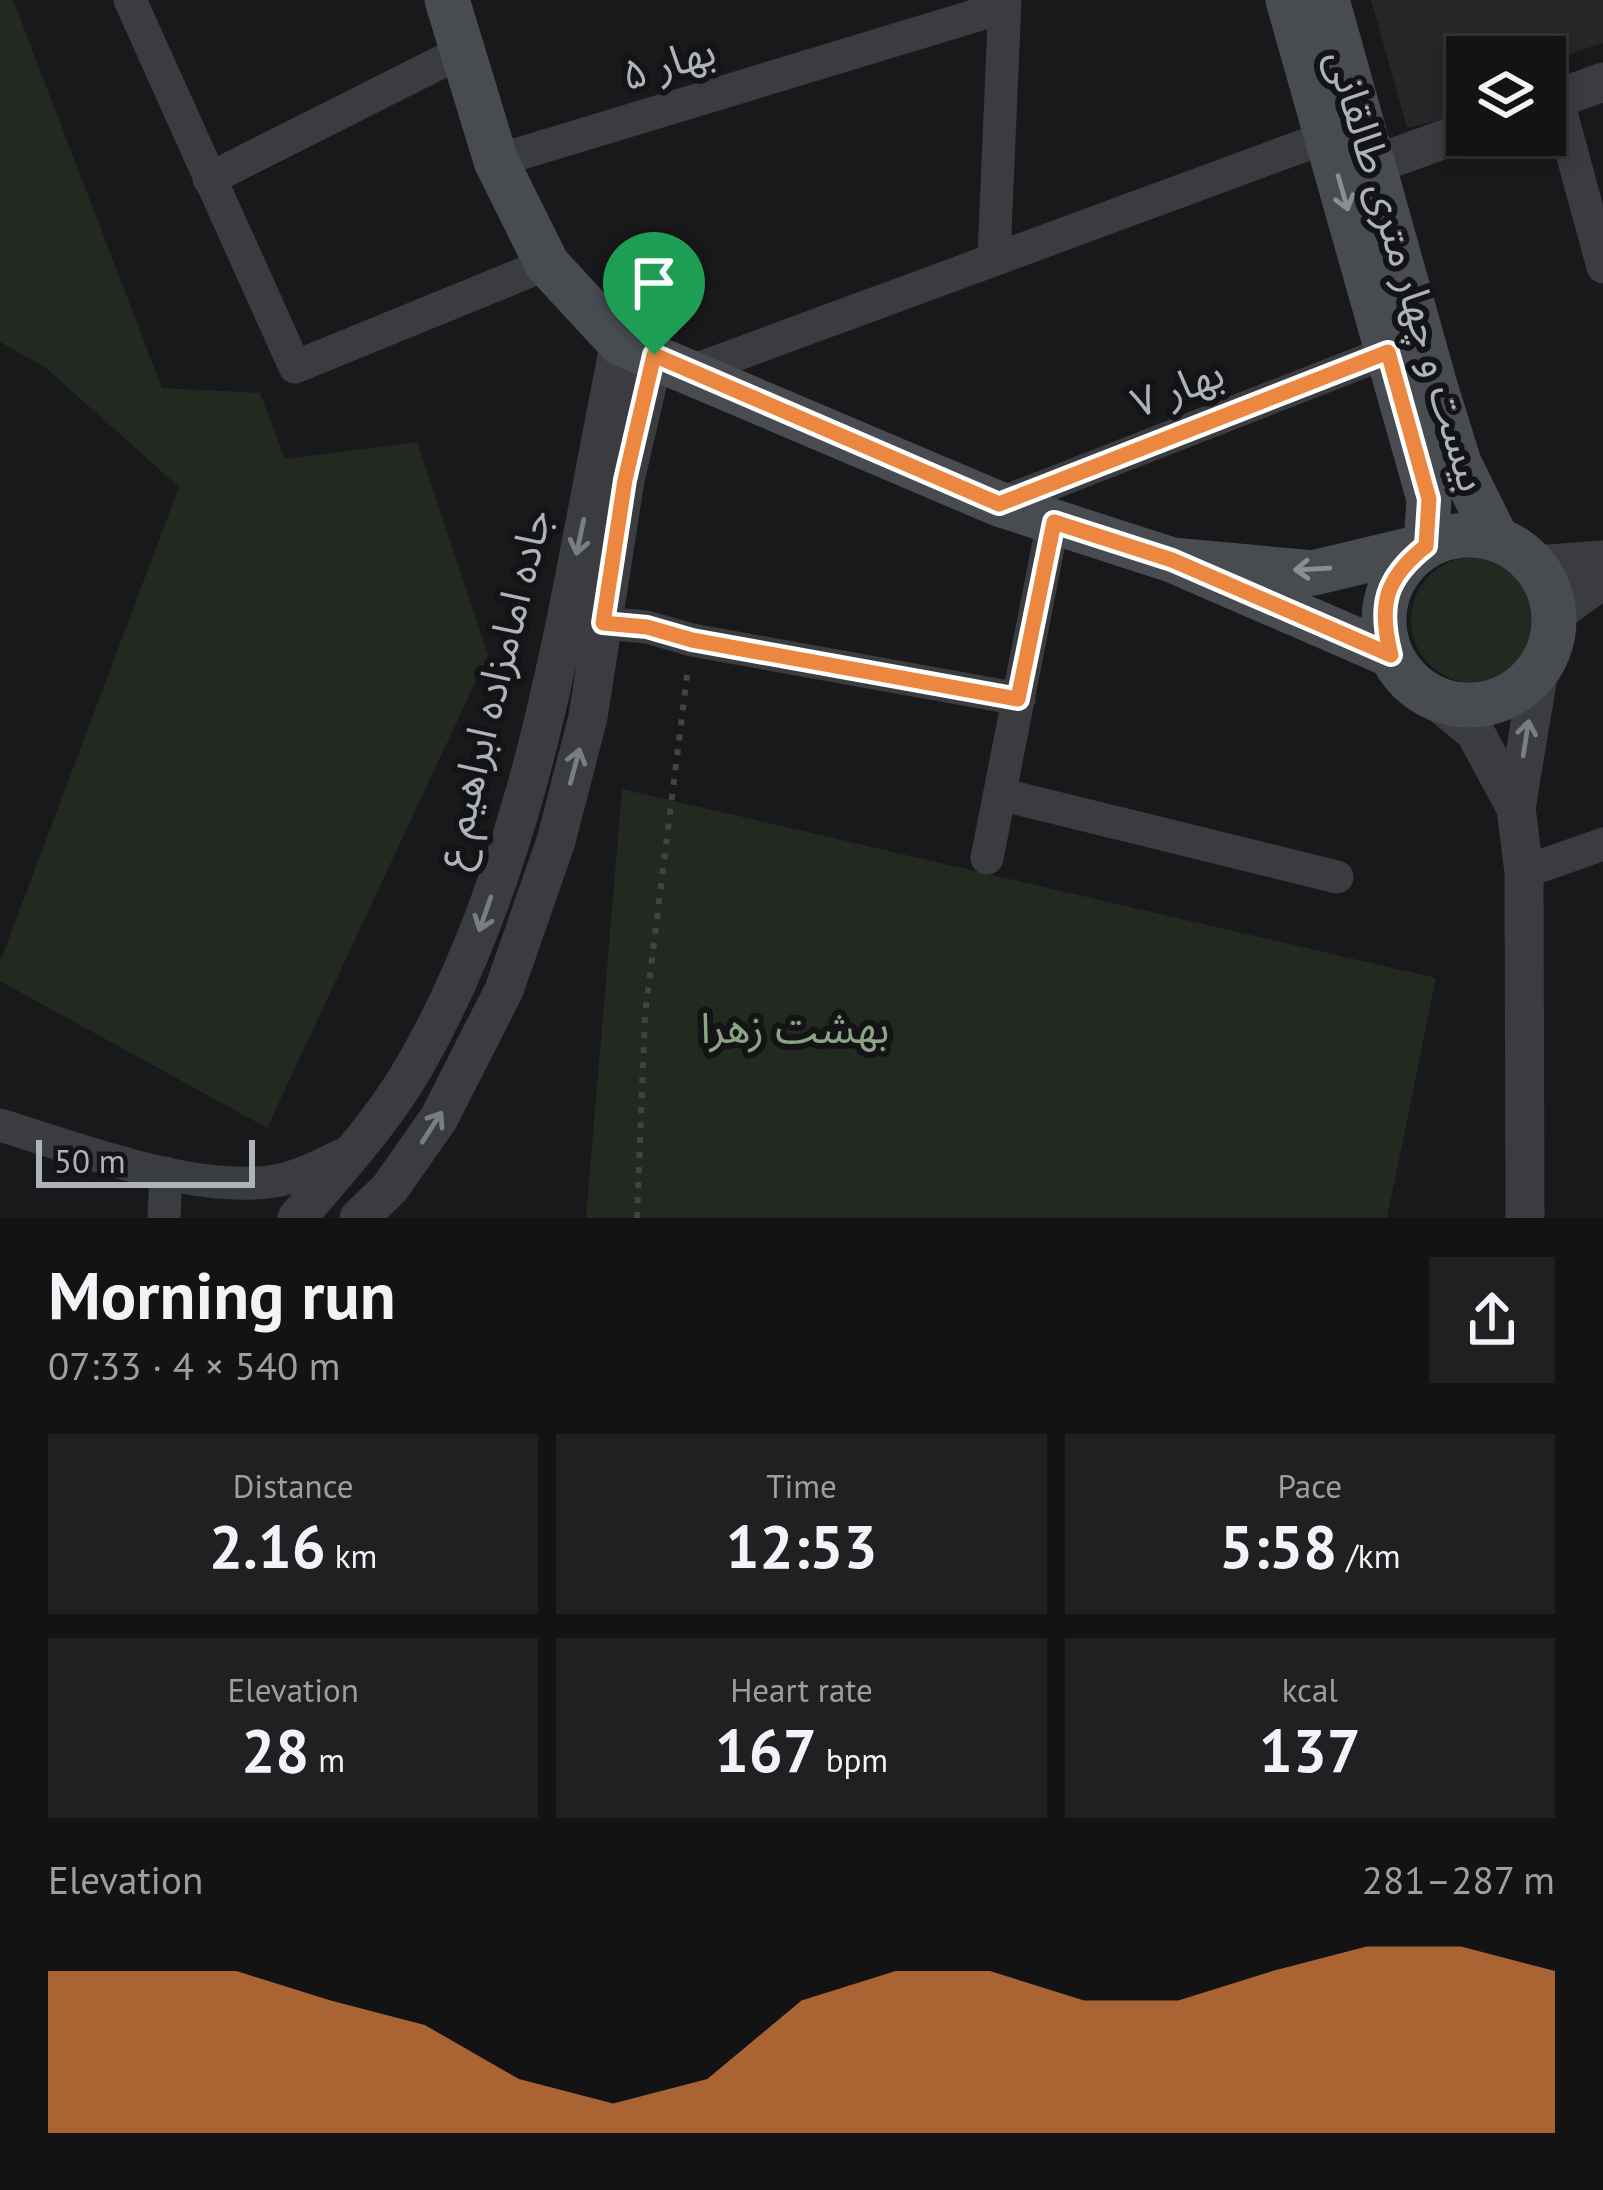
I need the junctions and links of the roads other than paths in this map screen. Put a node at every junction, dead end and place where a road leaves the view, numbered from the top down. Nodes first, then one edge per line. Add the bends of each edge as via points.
1 (130, 0) edge
2 (447, 0) edge
3 (1288, 0) edge
4 (1327, 0) edge
5 (1005, 4) edge
6 (463, 51) junction
7 (1603, 82) edge
8 (1566, 95) edge
9 (1327, 137) junction
10 (1446, 139) edge
11 (1566, 148) edge
12 (496, 161) junction
13 (1373, 165) junction
14 (209, 179) junction
15 (994, 257) junction
16 (547, 264) junction
17 (1603, 268) edge
18 (1388, 352) junction
19 (655, 356) junction
20 (999, 504) junction
21 (1054, 522) junction
22 (1496, 538) junction
23 (1426, 546) junction
24 (1172, 560) junction
25 (1603, 560) edge
26 (1535, 565) junction
27 (1603, 579) edge
28 (1555, 614) junction
29 (603, 623) junction
30 (1391, 655) junction
31 (1539, 670) junction
32 (1431, 697) junction
33 (1018, 699) junction
34 (1000, 794) junction
35 (1516, 808) junction
36 (1603, 844) edge
37 (987, 858) dead end
38 (1524, 872) junction
39 (1337, 877) dead end
40 (0, 1125) edge
41 (353, 1150) junction
42 (166, 1173) junction
43 (164, 1218) edge
44 (297, 1218) edge
45 (359, 1218) edge
46 (1525, 1218) edge

1 - 14 street
2 - 6 main road
3 - 9 main road, بیست و چهار متری طالقانی
4 - 13 main road, بیست و چهار متری طالقانی
5 - 12 street, بهار ۵
5 - 15 street
6 - 12 main road
6 - 14 street
7 - 8 street
9 - 15 street
9 -> 18 main road, بیست و چهار متری طالقانی
10 - 13 street
11 - 17 street
12 - 16 main road
13 - 22 main road, بیست و چهار متری طالقانی via 1460,463
14 - 16 street via 296,368
15 - 19 street
16 - 19 main road
18 - 20 street, بهار ۷
18 - 23 main road, بیست و چهار متری طالقانی via 1429,499
19 - 20 main road
19 - 29 street, جاده امامزاده ابراهیم ع
19 -> 41 street, جاده امامزاده ابراهیم ع via 473,950 413,1070
20 - 21 main road
21 - 24 main road
21 - 33 street
22 - 23 main road via 1460,536
22 - 26 main road
23 -> 24 main road via 1313,573
23 - 30 main road via 1407,560 1385,602
24 - 30 main road
25 - 26 street
26 - 28 main road
27 - 28 street
28 - 31 main road
29 - 33 street
45 -> 29 street, جاده امامزاده ابراهیم ع via 439,1118 504,990 556,841
30 - 32 main road
31 - 32 main road via 1501,699
35 -> 31 street
32 - 35 street via 1475,732
33 - 34 street
34 - 37 street
34 - 39 street
35 - 38 street
36 - 38 street
38 - 46 street
40 - 42 street
41 - 42 street via 278,1181
41 - 44 street, جاده امامزاده ابراهیم ع
42 - 43 street

